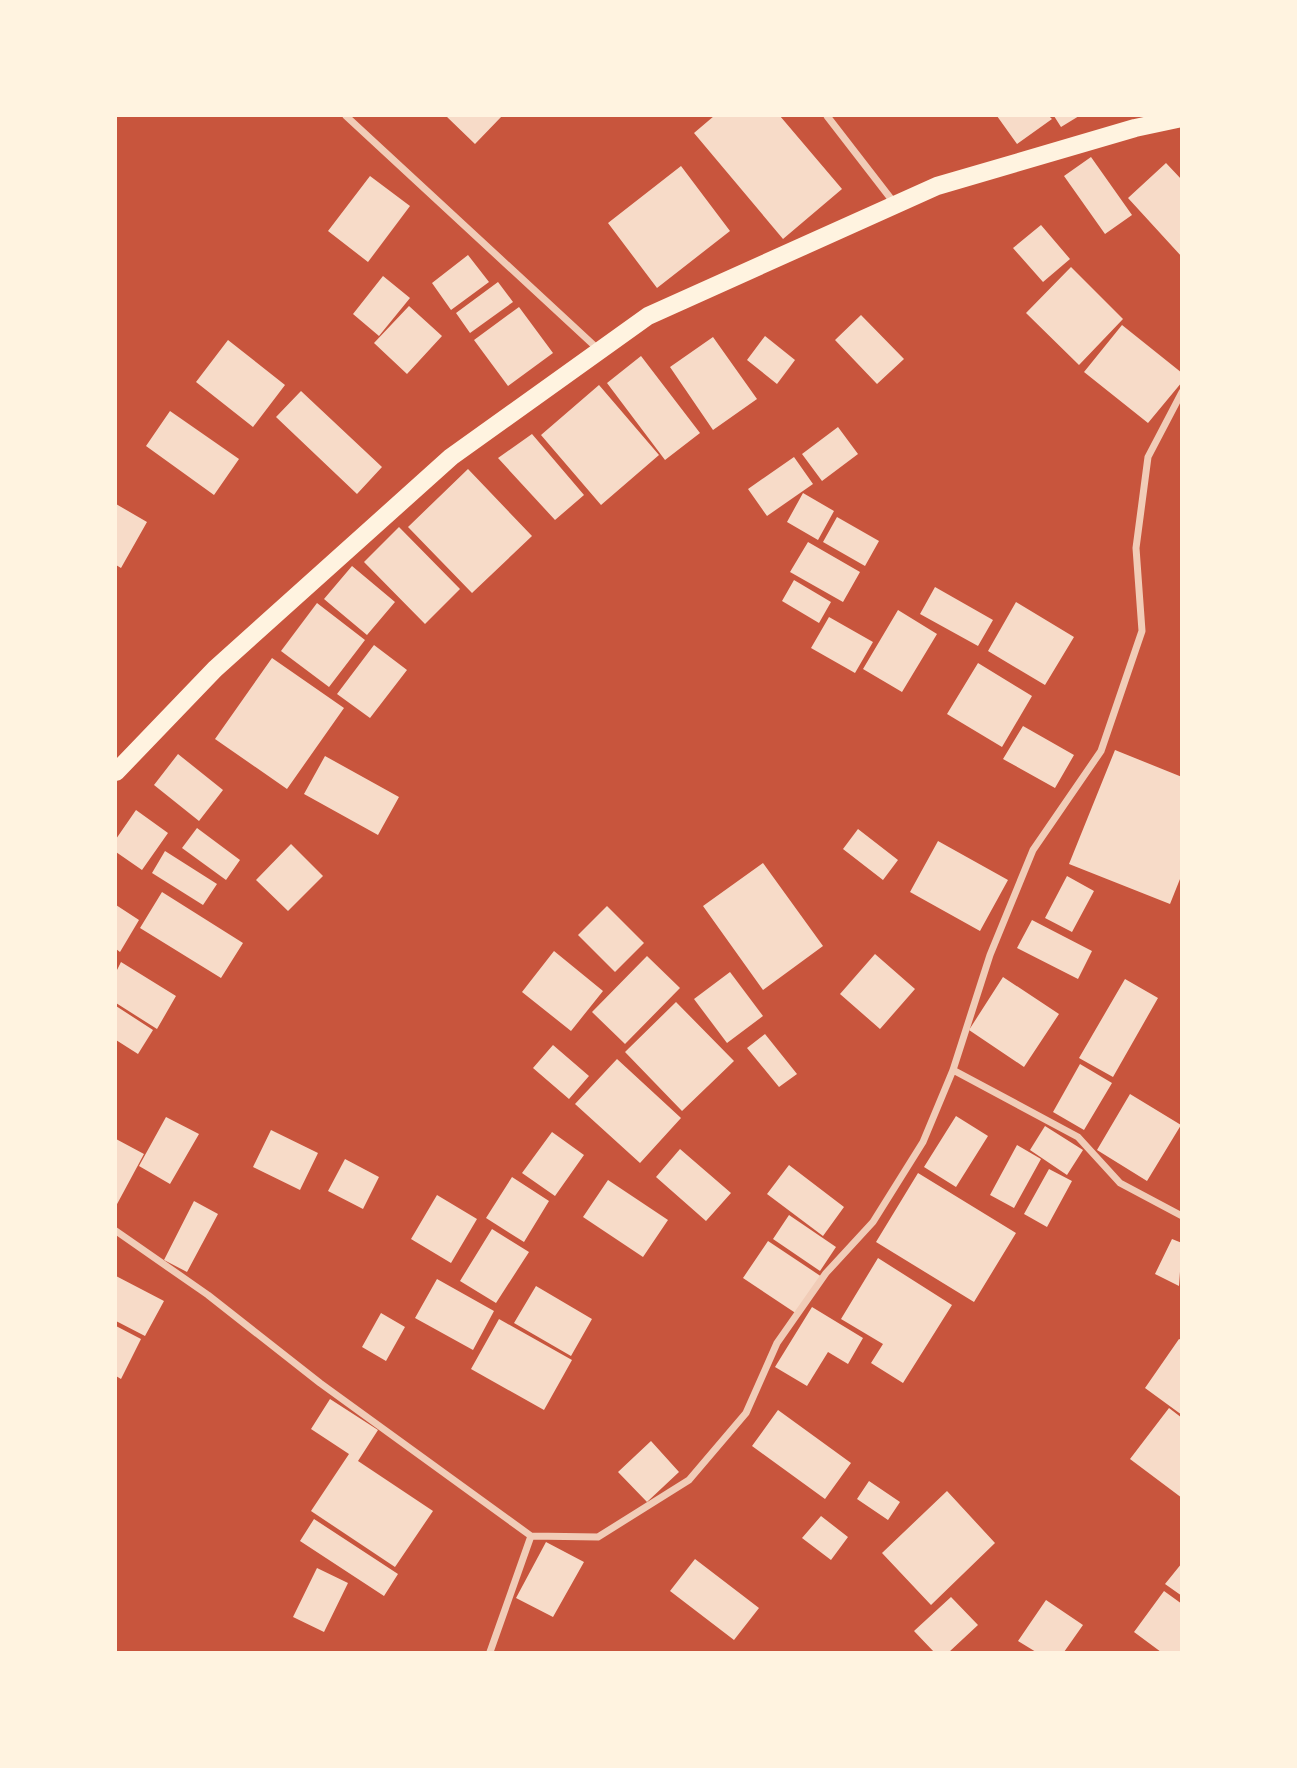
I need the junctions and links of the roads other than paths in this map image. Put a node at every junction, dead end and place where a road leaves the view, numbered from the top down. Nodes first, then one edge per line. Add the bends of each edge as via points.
1 (346, 116) edge
2 (827, 116) edge
3 (1181, 118) edge
4 (896, 205) junction
5 (600, 351) junction
6 (1181, 392) edge
7 (116, 772) edge
8 (953, 1070) junction
9 (1181, 1216) edge
10 (116, 1231) edge
11 (531, 1536) junction
12 (490, 1653) edge

1 - 5 street
2 - 4 street
3 - 4 main road via 937,186
4 - 5 main road via 648,316
5 - 7 main road via 450,457 215,669
6 - 8 street via 1147,457 1136,548 1142,631 1126,679 1101,751 1033,850 990,955
8 - 9 street via 1078,1137 1121,1183
8 - 11 street via 923,1142 873,1222 826,1273 777,1343 746,1413 689,1480 598,1537
10 - 11 street
11 - 12 street

